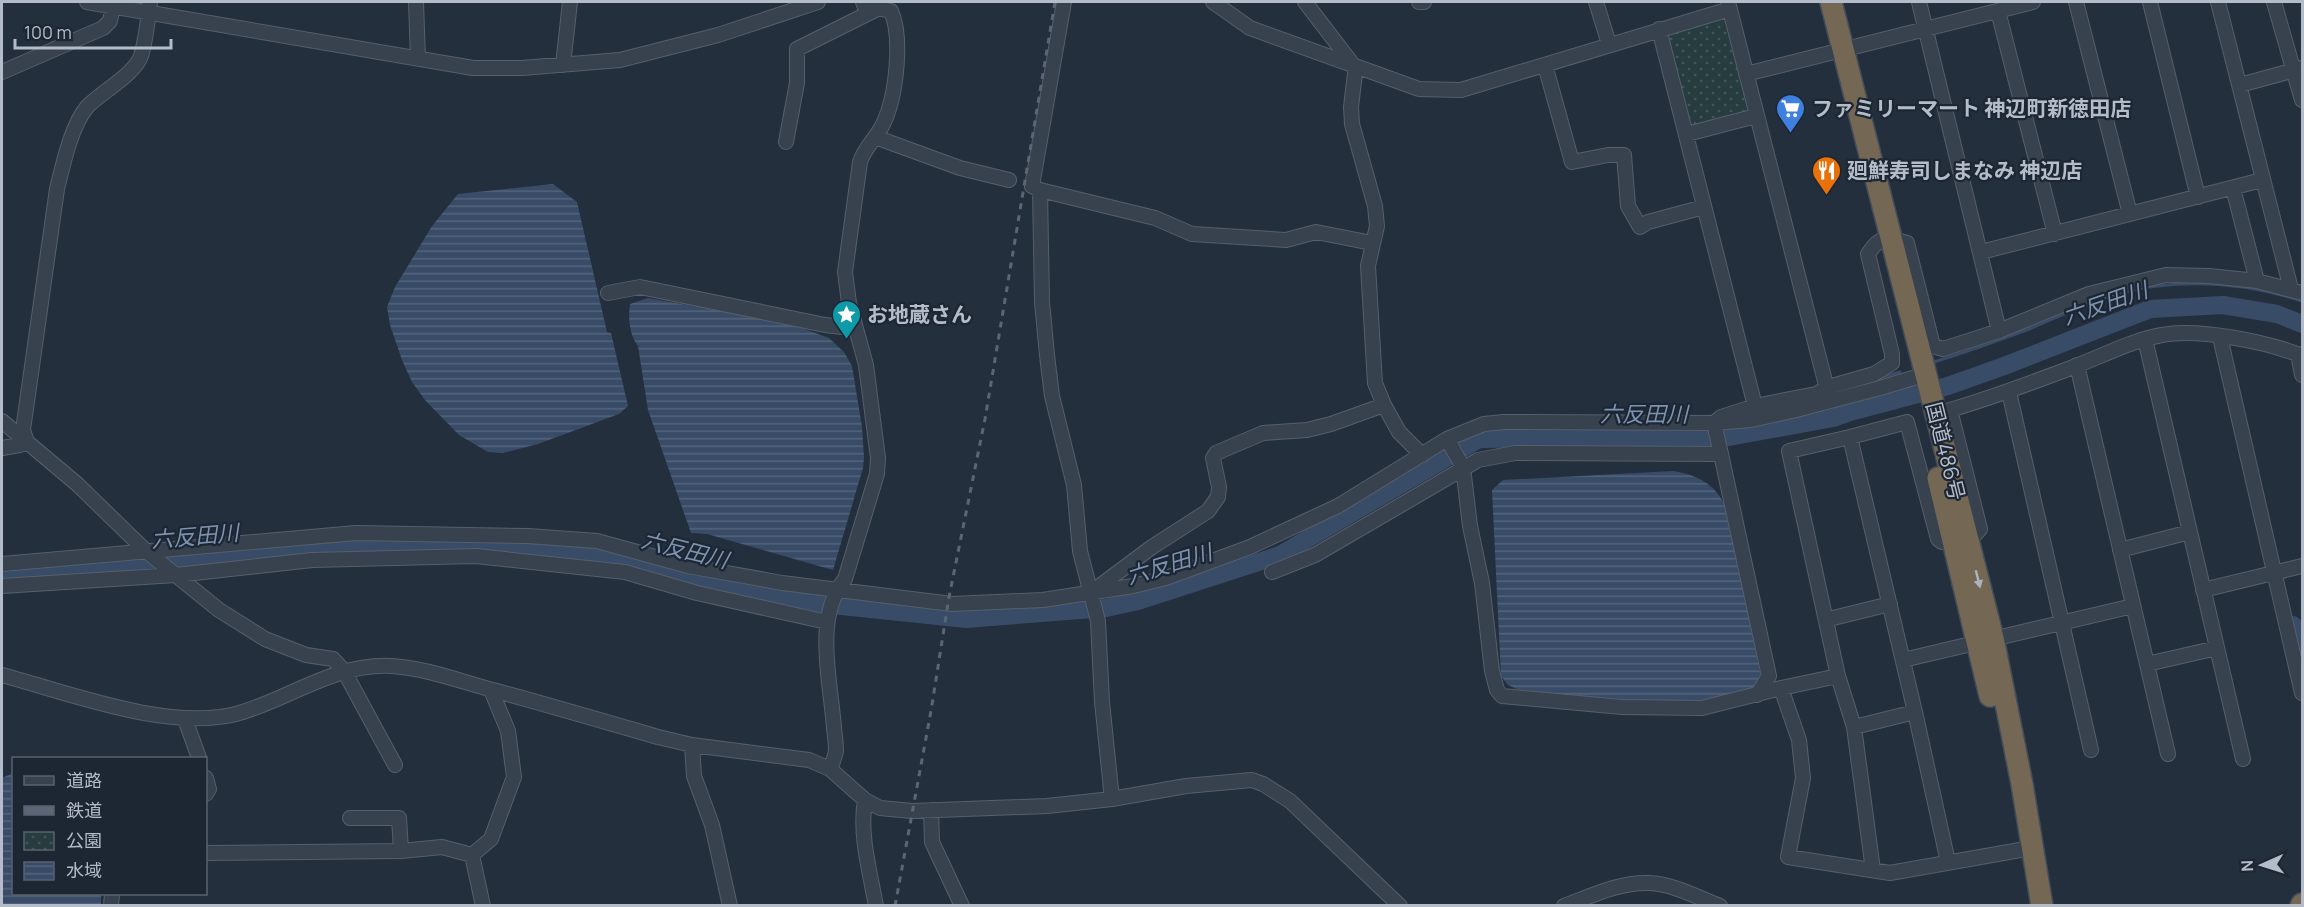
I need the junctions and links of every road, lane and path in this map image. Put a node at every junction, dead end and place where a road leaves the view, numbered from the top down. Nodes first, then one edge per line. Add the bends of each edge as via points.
1 (87, 2) edge
2 (416, 2) edge
3 (570, 2) edge
4 (818, 2) edge
5 (863, 2) edge
6 (1064, 2) edge
7 (1213, 2) edge
8 (1305, 2) edge
9 (1419, 2) edge
10 (1424, 2) edge
11 (1596, 2) edge
12 (1818, 2) edge
13 (1831, 2) edge
14 (1919, 2) edge
15 (2032, 2) edge
16 (2076, 2) edge
17 (2150, 2) edge
18 (2218, 2) edge
19 (2274, 2) edge
20 (884, 4) edge
21 (1729, 5) edge
22 (113, 6) junction
23 (149, 8) edge
24 (1998, 11) junction
25 (1926, 28) junction
26 (1659, 29) junction
27 (1609, 44) junction
28 (1837, 51) junction
29 (418, 58) junction
30 (563, 64) junction
31 (1545, 65) junction
32 (1354, 66) junction
33 (2298, 69) edge
34 (2, 72) edge
35 (1746, 74) junction
36 (2240, 85) junction
37 (2302, 100) edge
38 (1756, 116) junction
39 (1687, 134) junction
40 (875, 137) junction
41 (786, 142) dead end
42 (1009, 180) dead end
43 (2262, 180) junction
44 (2233, 188) junction
45 (1040, 190) junction
46 (2198, 197) junction
47 (1704, 207) junction
48 (2130, 214) junction
49 (2055, 234) junction
50 (1884, 239) junction
51 (1372, 243) junction
52 (1981, 252) junction
53 (2257, 281) junction
54 (2297, 291) edge
55 (608, 293) dead end
56 (855, 325) junction
57 (1999, 331) junction
58 (2220, 337) junction
59 (2145, 339) junction
60 (2300, 355) edge
61 (2077, 365) junction
62 (2302, 375) edge
63 (1918, 378) junction
64 (1827, 389) junction
65 (2009, 392) junction
66 (1384, 405) junction
67 (1755, 406) junction
68 (2, 421) edge
69 (1715, 425) junction
70 (1850, 437) junction
71 (1448, 440) junction
72 (27, 442) junction
73 (2, 448) edge
74 (1721, 453) junction
75 (1422, 454) junction
76 (1462, 465) junction
77 (2190, 532) junction
78 (1961, 541) junction
79 (2120, 550) junction
80 (148, 553) junction
81 (2, 564) edge
82 (2302, 567) edge
83 (1272, 572) dead end
84 (174, 573) junction
85 (2275, 573) junction
86 (2, 586) edge
87 (2203, 590) junction
88 (836, 592) junction
89 (1092, 592) junction
90 (1890, 604) junction
91 (2133, 606) junction
92 (1829, 619) dead end
93 (828, 620) junction
94 (2062, 622) junction
95 (1985, 640) junction
96 (2217, 648) junction
97 (1903, 660) junction
98 (2147, 664) junction
99 (344, 671) junction
100 (2, 675) edge
101 (1838, 676) junction
102 (1781, 688) junction
103 (491, 690) junction
104 (2302, 693) edge
105 (1757, 694) junction
106 (1915, 712) junction
107 (185, 719) junction
108 (1854, 727) junction
109 (692, 745) junction
110 (2091, 750) dead end
111 (2168, 754) dead end
112 (198, 757) edge
113 (2243, 759) dead end
114 (394, 765) dead end
115 (830, 769) junction
116 (1113, 799) junction
117 (865, 800) junction
118 (931, 810) junction
119 (350, 818) dead end
120 (2020, 850) junction
121 (401, 851) junction
122 (207, 853) edge
123 (472, 855) junction
124 (1947, 862) junction
125 (1873, 870) junction
126 (1590, 901) edge
127 (483, 906) edge
128 (730, 906) edge
129 (876, 906) edge
130 (962, 906) edge
131 (1400, 906) edge
132 (1564, 906) edge
133 (1720, 906) edge
134 (2029, 906) edge
135 (2042, 906) edge

1 - 22 street
2 - 29 street
3 - 30 street
4 - 30 street via 631,58
5 - 20 street
6 - 45 street via 1032,186
7 - 32 street via 1250,28
8 - 32 street
9 - 10 street
11 - 27 street
12 - 28 highway, 国道486号
13 - 28 highway, 国道486号
14 - 25 street
15 - 24 street
16 - 48 street
17 - 46 street
18 - 36 street
19 - 33 street
20 - 40 street via 894,17 897,53 892,102
20 - 41 street via 797,49 797,83
21 - 26 street
21 - 35 street
22 - 23 street
22 - 34 street via 110,21 103,28
23 - 29 street
23 - 72 street via 140,57 134,67 87,108 66,155 57,189 23,430
24 - 25 street
24 - 49 street
25 - 28 street
25 - 52 street
26 - 27 street
26 - 39 street
27 - 31 street
28 - 35 street
28 - 50 highway, 国道486号
29 - 30 street via 473,68
31 - 32 street via 1461,90 1437,91 1419,89
31 - 47 street via 1572,162 1608,154 1624,155 1628,206 1640,227
32 - 51 street via 1352,124 1374,206 1377,226
33 - 36 street
33 - 37 street
35 - 38 street
36 - 43 street
38 - 39 street
38 - 64 street
39 - 47 street
40 - 42 street via 960,168
40 - 56 street via 864,150 850,222 845,272
43 - 44 street
43 - 54 street
44 - 46 street
44 - 53 street
45 - 51 street via 1155,218 1192,234 1286,240 1316,232
45 - 89 street via 1042,302 1052,396 1074,485 1080,551
46 - 48 street
47 - 67 street
48 - 49 street
49 - 52 street
50 - 57 street via 1906,243 1933,346 1943,349
50 - 63 highway, 国道486号
50 - 64 street via 1868,254 1892,363 1874,374
51 - 66 street via 1368,266 1375,383
52 - 57 street
53 - 54 street
53 - 57 street via 2166,275 2089,294
55 - 56 street via 640,287 825,325
56 - 88 street via 866,365 879,458 845,579
58 - 59 street via 2185,334
58 - 60 street via 2261,343
58 - 85 street
59 - 61 street
59 - 77 street
60 - 62 street
61 - 65 street
61 - 79 street
63 - 69 street via 1775,416
63 - 78 highway, 国道486号
64 - 67 street
65 - 78 street via 1950,410 1980,529
65 - 94 street
66 - 75 street via 1399,432
66 - 89 street via 1315,428 1263,433 1216,453 1213,458 1218,497 1208,511
67 - 69 street via 1721,417
68 - 72 street
69 - 71 street via 1504,422 1484,424
69 - 74 street
70 - 78 street via 1907,422 1938,539
70 - 90 street
70 - 101 street via 1789,451
71 - 75 street
71 - 76 street
72 - 73 street
72 - 80 street
74 - 76 street via 1515,453
74 - 105 street via 1769,676
75 - 89 street via 1338,507 1250,548 1166,578
76 - 83 street via 1315,555
76 - 105 street via 1492,671 1502,696 1669,709 1702,708
77 - 79 street
77 - 87 street
78 - 95 highway, 国道486号
79 - 91 street
80 - 81 street
80 - 84 street
80 - 88 street via 356,533 528,536 597,541 688,566
82 - 85 street
84 - 86 street
84 - 93 street via 312,560 476,556 625,572 697,593
84 - 99 street via 219,610 265,639 306,655 333,659
85 - 87 street
85 - 104 street
87 - 96 street
88 - 89 street via 952,604 1043,600
88 - 93 street
89 - 116 street via 1098,621
90 - 92 street
90 - 97 street
91 - 94 street
91 - 98 street
93 - 115 street via 826,658 836,752
94 - 95 street
94 - 110 street
95 - 97 street
95 - 120 highway, 国道486号
95 - 135 highway, 国道486号 via 2022,784
96 - 98 street
96 - 113 street
97 - 106 street
98 - 111 street
99 - 103 street via 390,666
99 - 107 street via 239,713
99 - 114 street
100 - 107 street via 120,707
101 - 102 street
101 - 108 street
102 - 105 street
102 - 125 street via 1798,740 1803,778 1788,857
103 - 109 street
103 - 123 street via 508,731 514,777 491,839
106 - 108 street
106 - 124 street
107 - 112 street
108 - 125 street
109 - 115 street via 809,760
109 - 128 street via 694,776 712,825
115 - 117 street
116 - 118 street via 1047,806
116 - 131 street via 1186,786 1252,780 1263,784 1290,801
117 - 118 street via 880,808
117 - 129 street via 866,854
118 - 130 street via 932,842
119 - 121 street via 399,818
120 - 124 street
120 - 134 highway, 国道486号
121 - 122 street
121 - 123 street via 442,847
123 - 127 street
124 - 125 street via 1890,873
126 - 132 street
126 - 133 street via 1623,885 1649,883

